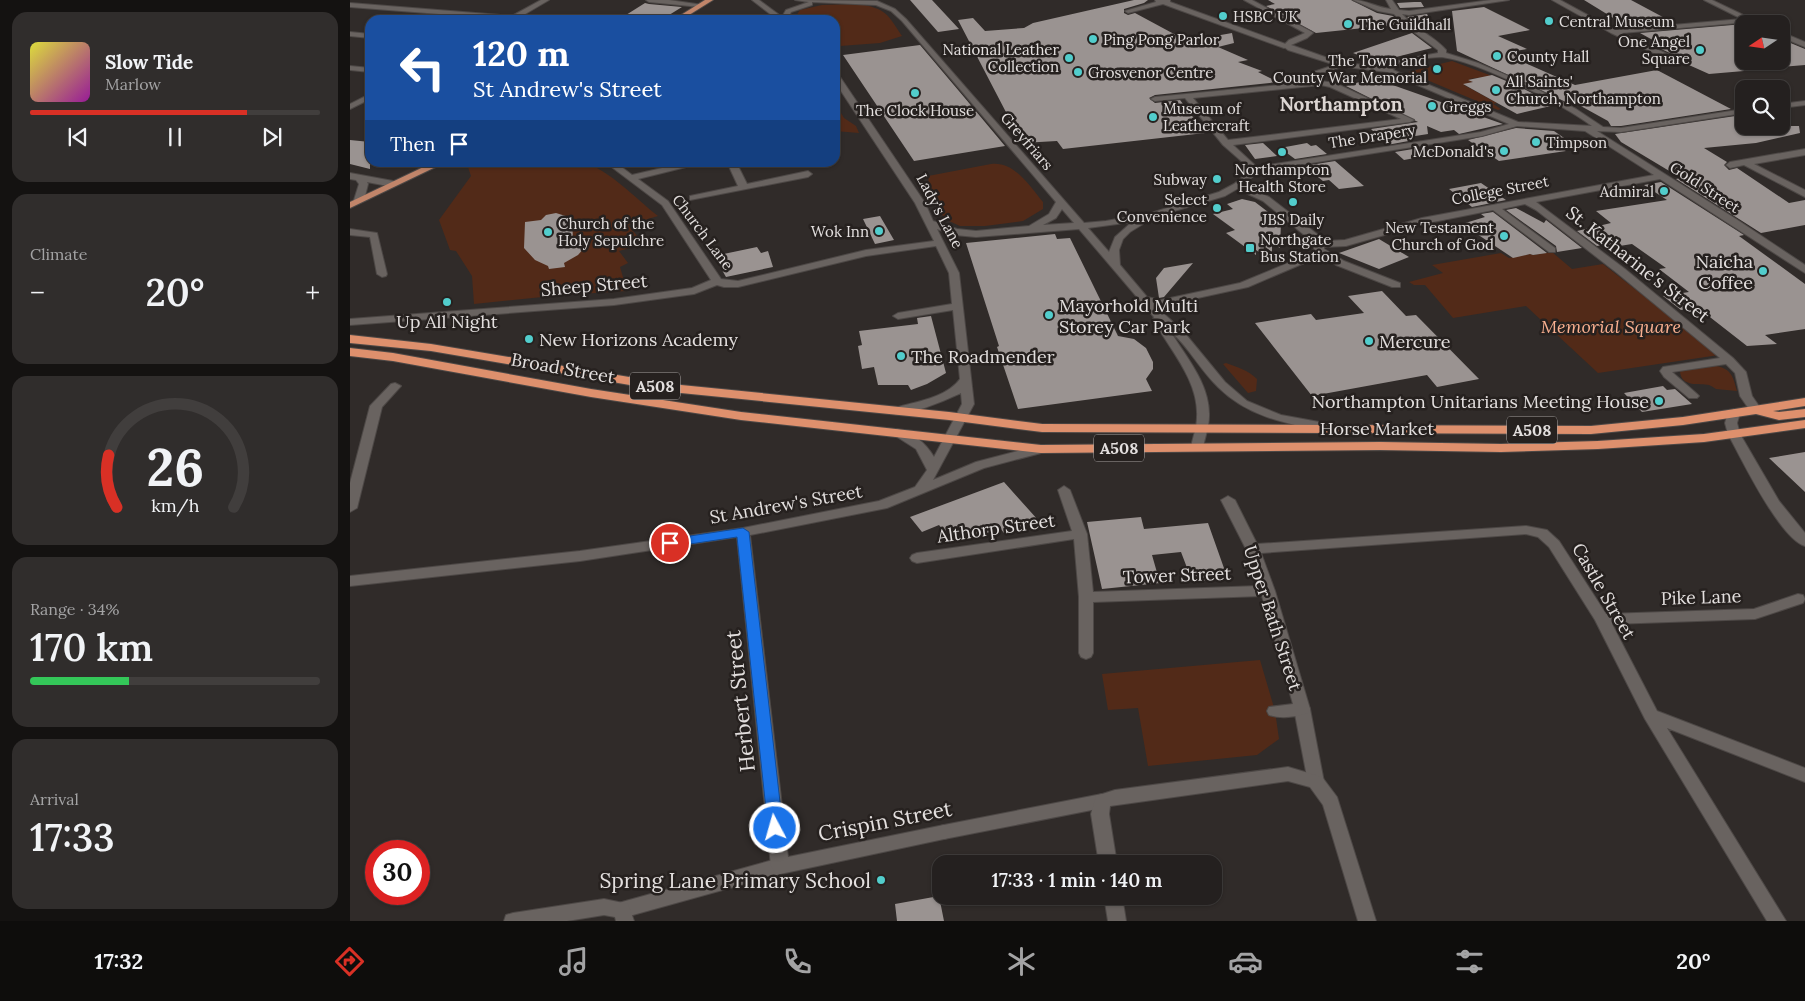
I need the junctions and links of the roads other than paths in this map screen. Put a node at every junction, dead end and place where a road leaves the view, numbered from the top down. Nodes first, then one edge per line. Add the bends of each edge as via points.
1 (546, 0) edge
2 (649, 0) edge
3 (755, 0) edge
4 (798, 0) edge
5 (1247, 0) edge
6 (1506, 0) edge
7 (1555, 0) edge
8 (1707, 0) edge
9 (822, 1) junction
10 (871, 1) edge
11 (1164, 1) edge
12 (1359, 1) edge
13 (1389, 1) edge
14 (705, 2) edge
15 (350, 5) edge
16 (1128, 10) dead end
17 (1397, 12) junction
18 (466, 15) edge
19 (519, 15) edge
20 (684, 15) edge
21 (776, 15) edge
22 (786, 15) edge
23 (1740, 15) edge
24 (1735, 21) edge
25 (1613, 32) junction
26 (350, 34) edge
27 (365, 36) edge
28 (1790, 37) edge
29 (1805, 44) edge
30 (1287, 46) junction
31 (1442, 54) junction
32 (1675, 62) dead end
33 (1342, 65) junction
34 (350, 68) edge
35 (365, 70) edge
36 (1389, 70) junction
37 (1321, 72) junction
38 (840, 83) edge
39 (1332, 85) junction
40 (1271, 87) junction
41 (1188, 97) junction
42 (365, 99) edge
43 (1154, 99) dead end
44 (1805, 103) edge
45 (1790, 105) edge
46 (350, 107) edge
47 (1735, 112) edge
48 (1517, 124) junction
49 (1589, 130) junction
50 (1602, 130) junction
51 (1226, 143) junction
52 (1805, 152) edge
53 (1746, 163) junction
54 (1730, 165) dead end
55 (431, 167) edge
56 (616, 167) edge
57 (679, 167) edge
58 (734, 167) edge
59 (1255, 170) junction
60 (808, 174) dead end
61 (1662, 176) junction
62 (355, 177) edge
63 (629, 178) junction
64 (393, 184) junction
65 (1238, 186) junction
66 (744, 188) junction
67 (1805, 194) edge
68 (693, 198) dead end
69 (359, 200) junction
70 (1526, 200) junction
71 (1060, 204) junction
72 (350, 205) edge
73 (1494, 207) junction
74 (1153, 216) junction
75 (931, 223) junction
76 (1080, 226) junction
77 (1030, 229) junction
78 (350, 232) edge
79 (940, 243) junction
80 (1346, 243) junction
81 (1319, 246) junction
82 (1552, 250) dead end
83 (1116, 265) junction
84 (1352, 267) junction
85 (1805, 270) edge
86 (382, 274) dead end
87 (720, 282) junction
88 (1396, 285) dead end
89 (1142, 299) junction
90 (958, 306) junction
91 (1154, 313) junction
92 (898, 316) dead end
93 (350, 322) edge
94 (350, 339) edge
95 (350, 352) edge
96 (1729, 360) junction
97 (965, 380) junction
98 (396, 386) dead end
99 (1693, 396) dead end
100 (1805, 402) edge
101 (1755, 409) junction
102 (898, 411) junction
103 (1734, 413) junction
104 (1805, 414) edge
105 (962, 416) junction
106 (1648, 424) junction
107 (1805, 424) edge
108 (1201, 428) junction
109 (1330, 428) junction
110 (892, 431) junction
111 (1734, 434) junction
112 (949, 439) junction
113 (1197, 447) junction
114 (1041, 449) junction
115 (933, 470) junction
116 (919, 490) junction
117 (1064, 490) dead end
118 (1228, 500) dead end
119 (350, 508) edge
120 (743, 532) junction
121 (1080, 534) junction
122 (1805, 541) edge
123 (1253, 549) junction
124 (917, 558) dead end
125 (350, 581) edge
126 (1268, 591) junction
127 (1086, 597) junction
128 (1802, 597) edge
129 (1602, 619) junction
130 (1086, 654) dead end
131 (1302, 710) junction
132 (1275, 711) dead end
133 (1651, 715) junction
134 (1805, 775) edge
135 (1316, 782) junction
136 (1102, 801) junction
137 (1107, 855) edge
138 (780, 866) junction
139 (1114, 905) edge
140 (623, 916) edge
141 (513, 921) edge
142 (1117, 921) edge
143 (1367, 921) edge
144 (1777, 921) edge

1 - 19 street
2 - 14 street
3 - 21 street
4 - 9 street, Greyfriars
5 - 30 street via 1310,34
6 - 17 street via 1415,13
7 - 25 street
8 - 23 street
9 - 10 street, Greyfriars
9 - 22 street via 793,9
10 - 71 street, Greyfriars via 883,4 904,20
11 - 16 street
11 - 30 street
12 - 13 street via 1379,4
12 - 17 street via 1373,8
13 - 17 street
14 - 20 main road
15 - 18 street
17 - 31 street via 1409,26 1438,46
24 - 25 street
25 - 32 street
26 - 27 street
28 - 29 street
30 - 33 street
31 - 36 street via 1394,64
31 - 50 street via 1497,74 1546,97 1592,121
33 - 36 street
33 - 37 street
34 - 35 street
36 - 48 street via 1406,80
37 - 39 street via 1318,78
37 - 40 street
38 - 75 street, Lady's Lane
39 - 40 street via 1310,83
39 - 51 street via 1410,120
40 - 41 street
41 - 43 street
41 - 51 street
42 - 46 street
44 - 45 street
47 - 50 street via 1634,129
48 - 49 street
48 - 59 street, The Drapery via 1482,134
49 - 50 street
49 - 61 street, Gold Street
51 - 59 street
52 - 53 street
53 - 54 street
53 - 67 street
55 - 64 main road
56 - 63 street, Church Lane
57 - 63 street
58 - 66 street
59 - 65 street
60 - 66 street
61 - 70 street, College Street
61 - 85 street, Gold Street
62 - 64 street
62 - 69 street via 364,184
63 - 87 street, Church Lane via 665,203
64 - 69 main road
65 - 74 street via 1207,200
65 - 81 street via 1266,199
66 - 68 street
69 - 72 main road
70 - 73 street, College Street
70 - 96 street, St. Katharine's Street via 1621,271
71 - 76 street, Greyfriars
71 - 77 street via 1053,216
73 - 80 street, College Street via 1422,221
73 - 82 street
74 - 76 street
74 - 83 street via 1131,227 1116,242 1113,250
75 - 77 street via 970,234
75 - 79 street, Lady's Lane
76 - 77 street
76 - 83 street, Greyfriars
78 - 86 street via 374,234
79 - 87 street, Sheep Street via 866,253 738,284
79 - 90 street, Lady's Lane via 954,272
80 - 81 street, College Street
80 - 84 street via 1340,247 1338,255
81 - 84 street via 1340,263
81 - 89 street via 1313,256 1244,285 1161,303
83 - 89 street, Greyfriars
84 - 88 street
87 - 93 street, Sheep Street via 694,291 614,302
89 - 91 street, Greyfriars
90 - 92 street
90 - 97 street, Lady's Lane
91 - 108 street, Greyfriars via 1197,384 1203,414
91 - 109 street, Greyfriars via 1178,333 1221,384 1244,403 1278,418
94 - 102 highway, A508 via 454,350 630,383 736,397
95 - 110 highway, Broad Street / A508 via 741,416
96 - 99 street via 1667,369 1668,374
96 - 101 street, St. Katharine's Street via 1740,372 1746,396
97 - 102 street via 958,390
97 - 105 street, Lady's Lane via 968,404
98 - 119 street via 376,406
100 - 101 highway, Horse Market / A508
101 - 103 highway, Horse Market / A508
101 - 104 highway via 1779,416
102 - 105 highway, A508
103 - 106 highway, Horse Market / A508
103 - 111 street
105 - 108 highway, Horse Market / A508 via 1042,428
105 - 112 street, Lady's Lane
106 - 109 highway, Horse Market / A508 via 1581,430
106 - 111 highway
107 - 111 highway, Horse Market / A508
108 - 109 highway, Horse Market / A508
108 - 113 street, Greyfriars
110 - 112 highway, Broad Street / A508
110 - 115 street via 911,438 924,449
111 - 113 highway, Horse Market / A508 via 1598,446
111 - 122 street via 1769,498
112 - 114 highway, Horse Market / A508
112 - 115 street, Lady's Lane
113 - 114 highway, Horse Market / A508
114 - 116 street, St Andrew's Street via 980,465
115 - 116 street, Lady's Lane
116 - 120 street, St Andrew's Street via 882,505
117 - 121 street
118 - 123 street, Upper Bath Street
120 - 125 street, St Andrew's Street via 580,556
120 - 138 street, Herbert Street
121 - 124 street, Althorp Street
121 - 127 street
123 - 126 street, Upper Bath Street
123 - 129 street, Castle Street via 1526,530 1542,533 1554,544
126 - 127 street, Tower Street
126 - 131 street, Upper Bath Street
127 - 130 street
128 - 129 street, Pike Lane via 1756,614
129 - 133 street, Castle Street
131 - 132 street, Upper Bath Street
131 - 135 street, Upper Bath Street
133 - 134 street
133 - 144 street, Castle Street
135 - 136 street, Crispin Street via 1288,774
135 - 143 street, Upper Bath Street via 1330,802
136 - 137 street via 1100,814
136 - 138 street, Crispin Street
138 - 140 street, Crispin Street
139 - 142 street
140 - 141 street via 604,907

